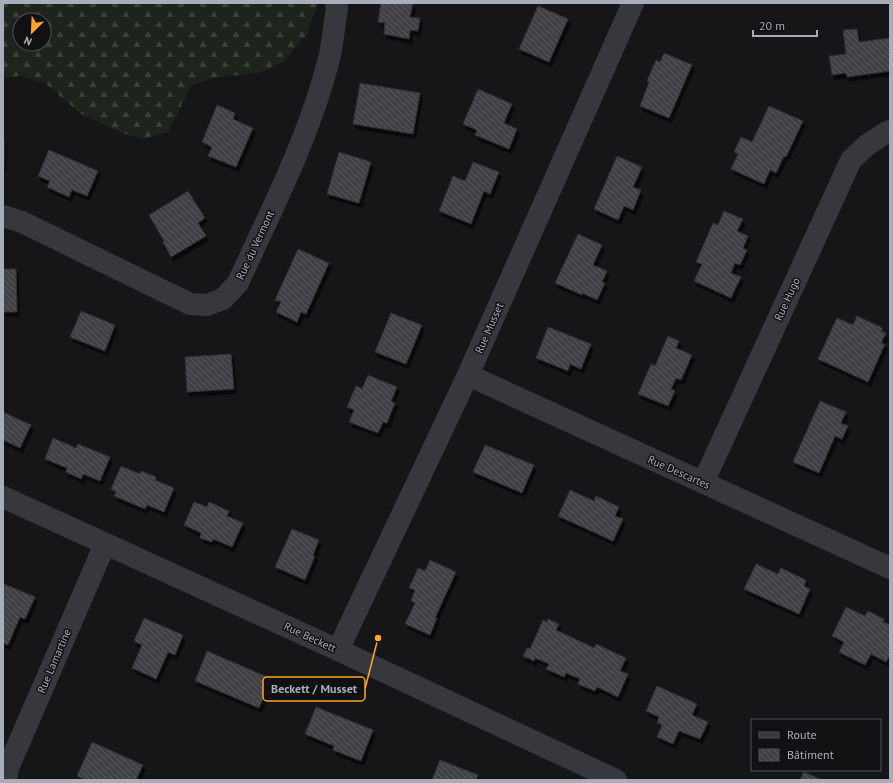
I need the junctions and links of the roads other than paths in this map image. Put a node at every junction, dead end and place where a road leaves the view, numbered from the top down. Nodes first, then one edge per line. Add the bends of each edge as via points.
1 (336, 3) edge
2 (633, 3) edge
3 (890, 131) edge
4 (3, 216) edge
5 (468, 375) junction
6 (703, 483) junction
7 (3, 497) edge
8 (105, 544) junction
9 (890, 568) edge
10 (338, 650) junction
11 (6, 780) edge
12 (616, 780) edge

1 - 4 street, Rue du Vermont via 329,58 295,160 238,283 223,299 207,305 190,304 22,222
2 - 5 street, Rue Musset
3 - 6 street, Rue Hugo via 867,145 851,160
5 - 6 street, Rue Descartes
5 - 10 street, Rue Musset
6 - 9 street, Rue Descartes
7 - 8 street, Rue Beckett
8 - 10 street, Rue Beckett
8 - 11 street, Rue Lamartine via 8,768
10 - 12 street, Rue Beckett

